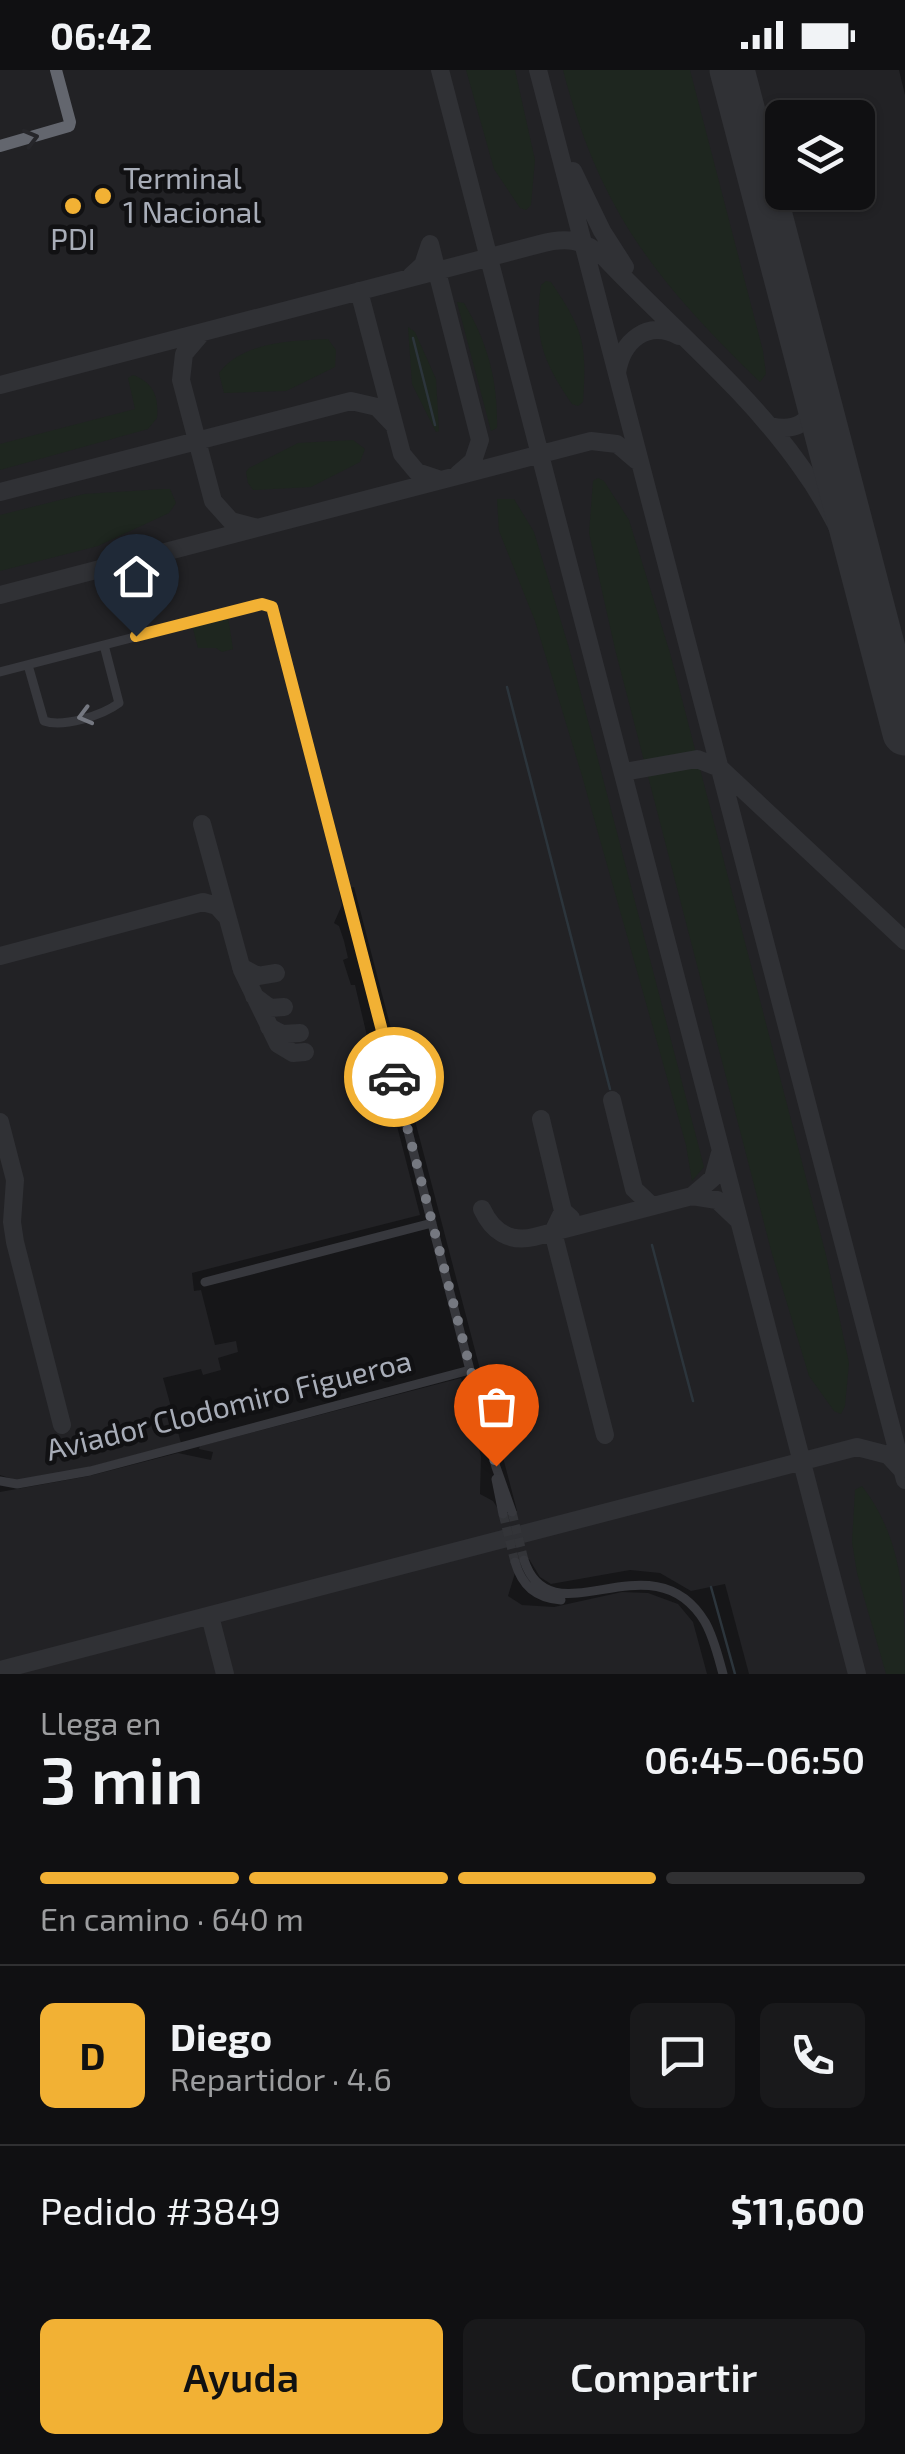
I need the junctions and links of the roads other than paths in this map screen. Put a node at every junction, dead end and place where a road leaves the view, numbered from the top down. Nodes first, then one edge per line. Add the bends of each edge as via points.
1 (56, 70) edge
2 (0, 146) edge
3 (104, 645) junction
4 (28, 666) junction
5 (0, 672) edge
6 (432, 1223) junction
7 (204, 1282) dead end
8 (470, 1370) junction
9 (0, 1480) edge
10 (508, 1513) tunnel mouth
11 (519, 1562) tunnel mouth
12 (723, 1674) edge

2 -> 1 highway via 70,122
3 - 4 street
3 -> 4 street via 119,703 106,711 46,723
3 - 6 street via 262,604 273,610
4 - 5 street
6 - 7 street
6 - 8 street
8 - 9 street, Aviador Clodomiro Figueroa via 90,1471 17,1484
8 - 10 street
11 - 12 street via 544,1590 560,1595 639,1583 677,1594 704,1621

